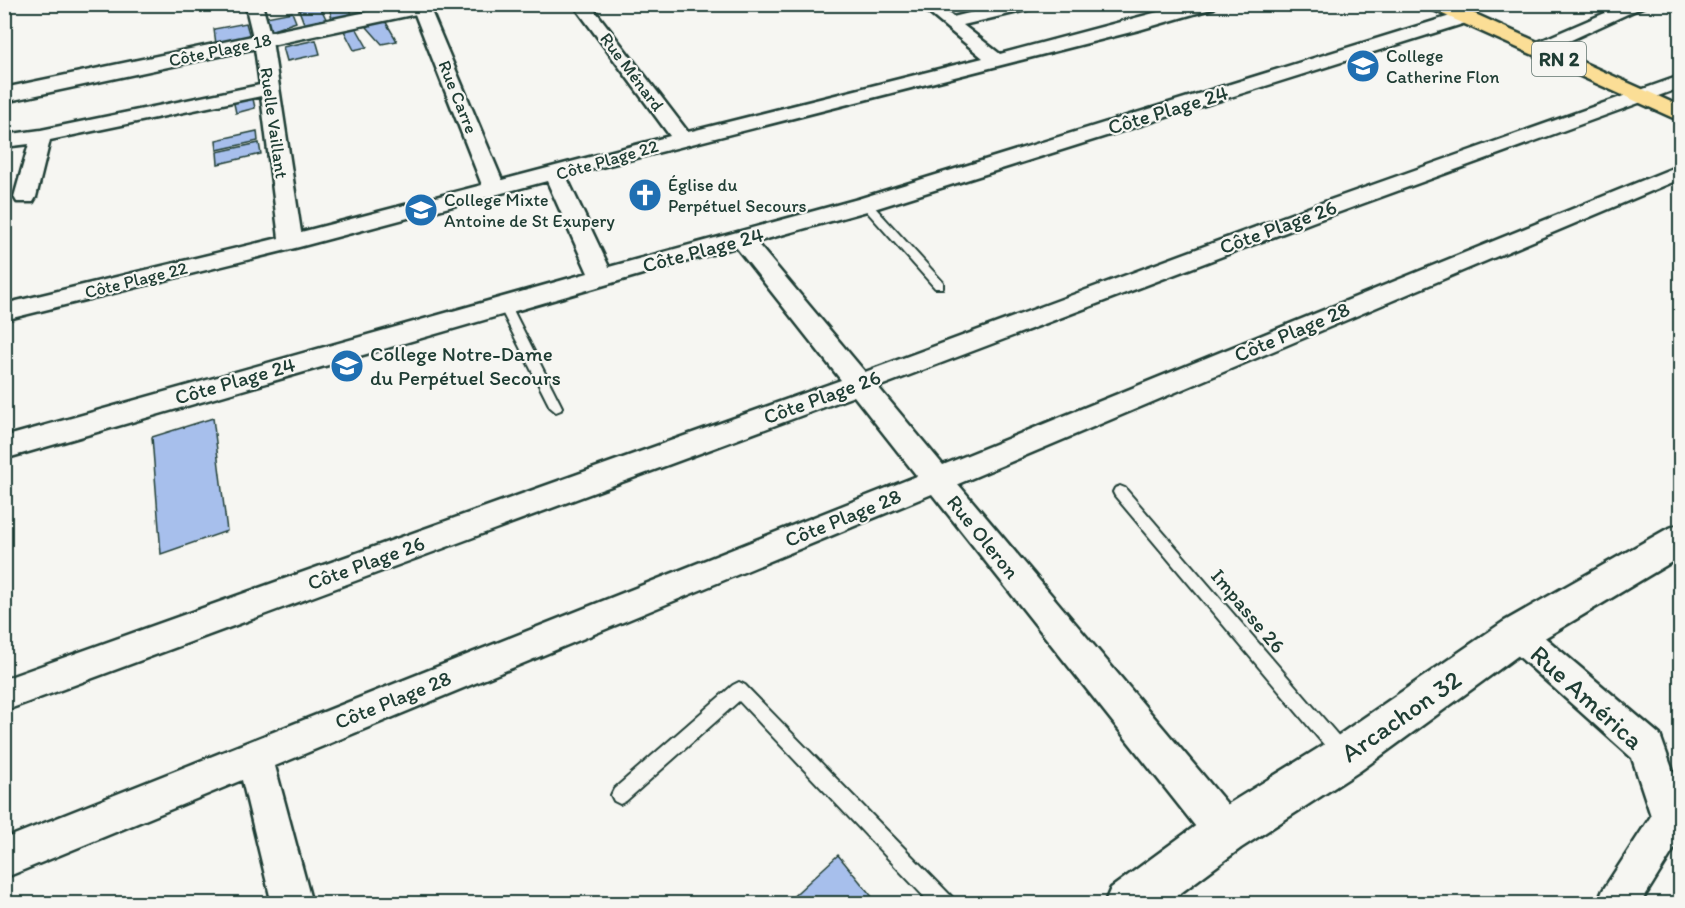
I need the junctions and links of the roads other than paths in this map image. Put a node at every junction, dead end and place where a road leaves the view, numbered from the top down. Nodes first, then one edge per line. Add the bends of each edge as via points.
1 (253, 4) edge
2 (581, 4) edge
3 (926, 4) edge
4 (1029, 4) edge
5 (1208, 4) edge
6 (1436, 4) edge
7 (1641, 4) edge
8 (425, 5) edge
9 (1466, 17) junction
10 (949, 23) junction
11 (262, 41) junction
12 (1537, 49) junction
13 (997, 60) junction
14 (1680, 82) edge
15 (269, 89) junction
16 (4, 95) edge
17 (1639, 95) junction
18 (1680, 114) edge
19 (41, 136) junction
20 (683, 139) junction
21 (4, 141) edge
22 (1680, 172) edge
23 (555, 175) junction
24 (495, 190) junction
25 (25, 197) dead end
26 (866, 204) junction
27 (742, 240) junction
28 (291, 242) junction
29 (602, 278) junction
30 (939, 285) dead end
31 (504, 304) junction
32 (4, 312) edge
33 (859, 384) junction
34 (556, 407) dead end
35 (4, 448) edge
36 (937, 480) junction
37 (1119, 492) dead end
38 (1680, 539) edge
39 (1517, 634) junction
40 (4, 696) edge
41 (254, 756) junction
42 (1345, 756) junction
43 (620, 795) dead end
44 (1676, 824) edge
45 (1225, 832) junction
46 (4, 859) edge
47 (1154, 896) edge
48 (292, 903) edge
49 (945, 903) edge
50 (1617, 903) edge

1 - 11 street, Ruelle Vaillant
2 - 20 street, Rue Ménard
3 - 10 street
4 - 10 street
5 - 13 street, Côte Plage 22
6 - 9 main road, RN 2
7 - 12 street
8 - 11 street, Côte Plage 18
8 - 24 street, Rue Carre
9 - 12 main road, RN 2
9 - 26 street, Côte Plage 24
10 - 13 street
11 - 15 street, Ruelle Vaillant
11 - 16 street, Côte Plage 18
12 - 17 main road, RN 2
13 - 20 street, Côte Plage 22
14 - 17 street, Côte Plage 26
15 - 19 street
15 - 28 street, Ruelle Vaillant
17 - 18 main road, RN 2
17 - 33 street, Côte Plage 26
19 - 21 street
19 - 25 street
20 - 23 street, Côte Plage 22
22 - 36 street, Côte Plage 28
23 - 24 street, Côte Plage 22
23 - 29 street
24 - 28 street, Côte Plage 22
26 - 27 street, Côte Plage 24
26 - 30 lane
27 - 29 street, Côte Plage 24
27 - 33 street, Rue Oleron
28 - 32 street, Côte Plage 22
29 - 31 street, Côte Plage 24
31 - 34 lane
31 - 35 street, Côte Plage 24
33 - 36 street, Rue Oleron
33 - 40 street, Côte Plage 26
36 - 41 street, Côte Plage 28
36 - 45 street, Rue Oleron
37 - 42 lane, Impasse 26
38 - 39 street, Arcachon 32
39 - 42 street, Arcachon 32
39 - 44 street, Rue América via 1647,747
41 - 46 street, Côte Plage 28
41 - 48 street
42 - 45 street, Arcachon 32
43 - 49 lane via 739,690
44 - 50 street
45 - 47 street, Arcachon 32

